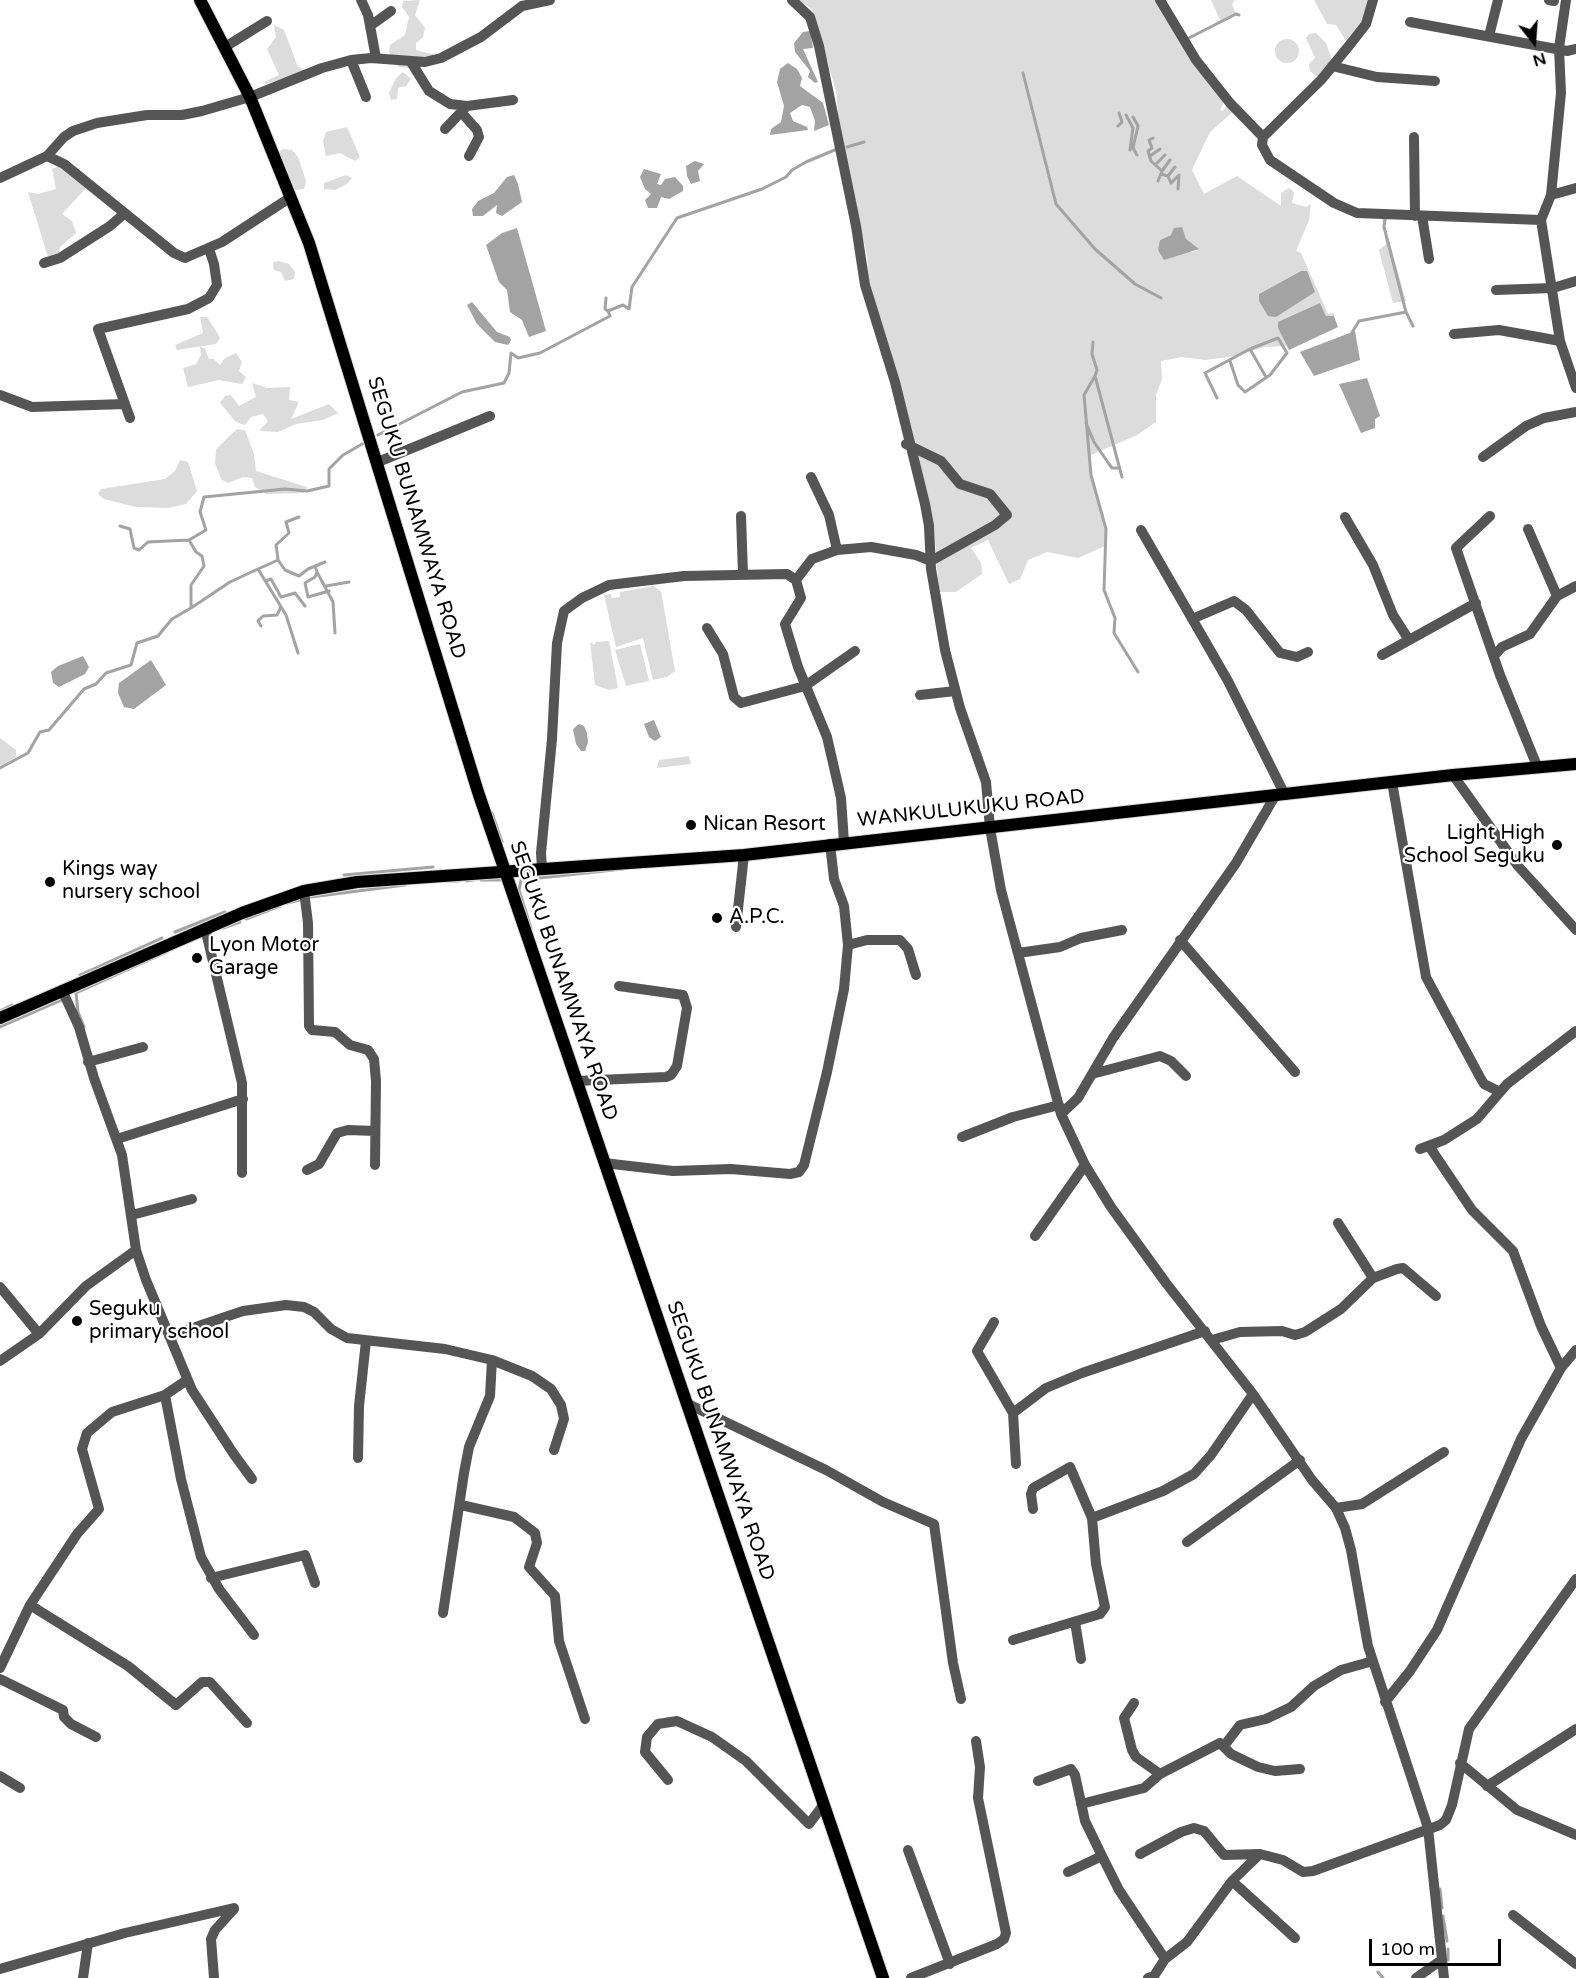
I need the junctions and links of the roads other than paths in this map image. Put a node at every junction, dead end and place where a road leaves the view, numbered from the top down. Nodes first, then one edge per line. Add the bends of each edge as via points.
1 (200, 0) edge
2 (362, 0) edge
3 (550, 0) edge
4 (792, 0) edge
5 (1160, 0) edge
6 (1373, 0) edge
7 (1498, 0) edge
8 (1566, 0) edge
9 (521, 3) edge
10 (391, 11) dead end
11 (267, 21) dead end
12 (1410, 22) dead end
13 (370, 26) junction
14 (1489, 36) junction
15 (225, 47) junction
16 (1559, 48) junction
17 (1576, 49) edge
18 (376, 58) junction
19 (351, 60) junction
20 (411, 62) junction
21 (1332, 66) junction
22 (1435, 81) dead end
23 (249, 97) junction
24 (366, 97) dead end
25 (513, 100) dead end
26 (464, 109) junction
27 (445, 129) dead end
28 (1263, 136) junction
29 (1414, 137) dead end
30 (47, 156) junction
31 (469, 156) dead end
32 (0, 178) edge
33 (1576, 188) edge
34 (1551, 195) junction
35 (291, 197) junction
36 (125, 213) junction
37 (1419, 216) junction
38 (1541, 220) junction
39 (209, 249) junction
40 (1429, 259) dead end
41 (44, 263) dead end
42 (1576, 281) edge
43 (1552, 288) junction
44 (1496, 290) dead end
45 (1454, 334) dead end
46 (1560, 341) junction
47 (1576, 388) edge
48 (0, 395) edge
49 (125, 404) junction
50 (1576, 412) edge
51 (490, 416) dead end
52 (130, 418) dead end
53 (907, 445) junction
54 (1483, 457) dead end
55 (378, 462) junction
56 (811, 477) dead end
57 (741, 516) dead end
58 (1490, 516) dead end
59 (1345, 517) dead end
60 (1528, 529) dead end
61 (1141, 530) dead end
62 (837, 550) junction
63 (931, 561) junction
64 (743, 574) junction
65 (796, 580) junction
66 (1576, 586) edge
67 (1557, 596) junction
68 (1476, 603) junction
69 (1192, 619) junction
70 (707, 628) dead end
71 (1409, 640) junction
72 (855, 651) dead end
73 (1308, 652) dead end
74 (1382, 655) dead end
75 (1494, 657) junction
76 (806, 686) junction
77 (956, 691) junction
78 (920, 695) dead end
79 (1576, 764) edge
80 (1537, 766) junction
81 (1453, 775) junction
82 (1392, 782) junction
83 (1280, 795) junction
84 (990, 828) junction
85 (844, 842) junction
86 (830, 844) junction
87 (744, 855) junction
88 (542, 869) junction
89 (506, 871) junction
90 (304, 891) junction
91 (736, 927) dead end
92 (205, 928) junction
93 (1122, 930) dead end
94 (1576, 930) edge
95 (1180, 940) junction
96 (849, 945) junction
97 (1018, 953) junction
98 (916, 975) dead end
99 (619, 986) dead end
100 (62, 990) junction
101 (0, 1018) edge
102 (1576, 1031) edge
103 (143, 1047) dead end
104 (88, 1062) junction
105 (1294, 1072) dead end
106 (1092, 1074) junction
107 (1186, 1076) dead end
108 (576, 1081) junction
109 (1500, 1092) junction
110 (243, 1099) junction
111 (1060, 1110) junction
112 (375, 1131) junction
113 (962, 1137) dead end
114 (117, 1138) junction
115 (604, 1163) junction
116 (375, 1165) dead end
117 (1084, 1166) junction
118 (307, 1170) dead end
119 (242, 1173) dead end
120 (192, 1199) dead end
121 (132, 1215) junction
122 (1338, 1222) dead end
123 (1035, 1236) dead end
124 (136, 1250) junction
125 (1373, 1278) junction
126 (0, 1287) edge
127 (1436, 1296) dead end
128 (994, 1322) dead end
129 (39, 1334) junction
130 (1208, 1335) junction
131 (169, 1336) junction
132 (366, 1341) junction
133 (1576, 1350) edge
134 (492, 1360) junction
135 (0, 1361) edge
136 (1561, 1368) junction
137 (187, 1380) junction
138 (1253, 1394) junction
139 (165, 1395) junction
140 (688, 1404) junction
141 (1013, 1413) junction
142 (554, 1450) dead end
143 (1444, 1452) dead end
144 (358, 1458) dead end
145 (1300, 1460) junction
146 (1016, 1464) dead end
147 (252, 1479) dead end
148 (461, 1505) junction
149 (1336, 1508) junction
150 (1033, 1509) dead end
151 (1092, 1518) junction
152 (1187, 1542) dead end
153 (212, 1578) junction
154 (1576, 1579) edge
155 (315, 1583) dead end
156 (30, 1605) junction
157 (443, 1613) dead end
158 (1075, 1622) junction
159 (254, 1635) dead end
160 (1013, 1640) dead end
161 (1081, 1659) dead end
162 (1373, 1661) junction
163 (0, 1668) edge
164 (0, 1679) edge
165 (961, 1699) dead end
166 (1385, 1702) junction
167 (1134, 1703) dead end
168 (585, 1719) dead end
169 (247, 1724) dead end
170 (1576, 1729) edge
171 (96, 1737) dead end
172 (976, 1741) dead end
173 (1220, 1743) junction
174 (1460, 1762) junction
175 (1300, 1769) dead end
176 (1160, 1774) junction
177 (0, 1776) edge
178 (668, 1780) dead end
179 (1038, 1781) dead end
180 (1487, 1786) junction
181 (20, 1788) dead end
182 (824, 1804) junction
183 (1081, 1804) junction
184 (1428, 1828) junction
185 (1576, 1835) edge
186 (908, 1851) dead end
187 (1140, 1854) dead end
188 (1260, 1854) junction
189 (1102, 1856) junction
190 (1068, 1872) dead end
191 (1232, 1881) junction
192 (1514, 1915) dead end
193 (1295, 1938) dead end
194 (88, 1943) junction
195 (1165, 1959) junction
196 (1440, 1961) junction
197 (950, 1964) junction
198 (1576, 1964) edge
199 (0, 1969) edge
200 (83, 1978) edge
201 (214, 1978) edge
202 (883, 1978) edge
203 (911, 1978) edge
204 (1148, 1978) edge
205 (1416, 1978) edge
206 (1444, 1978) edge

1 - 15 main road, SEGUKU BUNAMWAYA ROAD
2 - 13 street
3 - 9 street
4 - 53 street via 810,17 819,46 865,285 885,344
5 - 28 street via 1196,60
6 - 21 street via 1366,24
7 - 14 street
8 - 16 street
9 - 20 street via 458,51 426,62
10 - 13 street
11 - 15 street
12 - 14 street
13 - 18 street
14 - 16 street
15 - 23 main road, SEGUKU BUNAMWAYA ROAD
16 - 17 street
16 - 34 street via 1561,93
18 - 19 street
18 - 20 street
19 - 23 street
19 - 24 street
20 - 26 street via 429,91
21 - 22 street via 1377,77
21 - 28 street
23 - 30 street via 186,114 98,123 64,137
23 - 35 main road, SEGUKU BUNAMWAYA ROAD
25 - 26 street
26 - 27 street
26 - 31 street via 479,137
28 - 37 street via 1262,145 1270,160 1334,203 1357,213
29 - 37 street
30 - 32 street
30 - 36 street via 64,164
33 - 34 street
34 - 38 street
35 - 39 street
35 - 55 main road, SEGUKU BUNAMWAYA ROAD
36 - 39 street via 181,257
36 - 41 street via 60,258
37 - 38 street
37 - 40 street
38 - 43 street
39 - 49 street via 217,285 209,298 188,309 98,329
42 - 43 street
43 - 44 street
43 - 46 street
45 - 46 street via 1499,330
46 - 47 street
48 - 49 street via 32,407
49 - 52 street
50 - 54 street via 1526,426
51 - 55 street
53 - 63 street via 929,526
53 - 63 street via 941,461 960,484 990,494 1006,515
55 - 89 main road, SEGUKU BUNAMWAYA ROAD via 478,792
56 - 62 street via 828,515
57 - 64 street
58 - 68 street via 1456,548
59 - 71 street
60 - 67 street
61 - 69 street
62 - 63 street via 871,547
62 - 65 street via 812,559
63 - 77 street via 945,650
64 - 65 street via 787,574
64 - 88 street via 609,585 564,611 557,643
65 - 76 street via 801,598 785,624
66 - 67 street
67 - 75 street via 1530,634 1502,647
68 - 71 street
68 - 75 street
69 - 73 street via 1234,601 1246,610 1280,653 1297,657
69 - 83 street via 1228,681
70 - 76 street via 723,654 736,701 743,703
71 - 74 street
72 - 76 street
75 - 80 street
76 - 85 street via 830,747 841,798
77 - 78 street
77 - 84 street via 986,782
79 - 80 main road, WANKULUKUKU ROAD
80 - 81 main road, WANKULUKUKU ROAD
81 - 82 main road, WANKULUKUKU ROAD
81 - 94 street via 1518,866
82 - 83 main road, WANKULUKUKU ROAD
82 - 109 street via 1426,977 1480,1079
83 - 84 main road, WANKULUKUKU ROAD
83 - 95 street
84 - 85 main road, WANKULUKUKU ROAD
84 - 97 street
85 - 86 main road, WANKULUKUKU ROAD
86 - 87 main road, WANKULUKUKU ROAD
86 - 96 street
87 - 88 main road, WANKULUKUKU ROAD
87 - 91 street
88 - 89 main road, WANKULUKUKU ROAD
89 - 90 main road, WANKULUKUKU ROAD via 393,879
89 - 108 main road, SEGUKU BUNAMWAYA ROAD
90 - 92 main road, WANKULUKUKU ROAD
90 - 112 street via 309,1026 312,1030 335,1032 350,1045 372,1054 376,1074
92 - 100 main road, WANKULUKUKU ROAD
92 - 110 street via 239,1067
93 - 97 street via 1060,947
95 - 105 street
95 - 106 street
96 - 98 street via 867,940 900,940 908,949
96 - 115 street via 844,989 802,1170 794,1174 731,1169 673,1171
97 - 111 street
99 - 108 street via 684,995 687,1008 678,1066 666,1077
100 - 101 main road, WANKULUKUKU ROAD
100 - 104 street via 79,1027
102 - 109 street
103 - 104 street
104 - 114 street
106 - 107 street via 1160,1056
106 - 111 street via 1078,1098
108 - 115 main road, SEGUKU BUNAMWAYA ROAD
109 - 136 street via 1477,1119 1424,1147 1472,1210 1513,1251
110 - 114 street
110 - 119 street
111 - 113 street via 1013,1117
111 - 117 street
112 - 116 street
112 - 118 street via 336,1133 319,1164
114 - 121 street
115 - 140 main road, SEGUKU BUNAMWAYA ROAD
117 - 123 street
117 - 130 street via 1127,1230
120 - 121 street
121 - 124 street
122 - 125 street
124 - 129 street via 86,1286
124 - 131 street
125 - 127 street via 1403,1268
125 - 130 street via 1341,1310 1305,1332
126 - 129 street
128 - 141 street via 977,1351
129 - 135 street
130 - 138 street
130 - 141 street via 1063,1380
131 - 132 street via 243,1311 286,1305 304,1307 340,1335
131 - 137 street
132 - 134 street via 445,1349
132 - 144 street
133 - 136 street
134 - 142 street via 532,1376 551,1389 564,1419
134 - 148 street via 490,1396 469,1448
136 - 166 street via 1521,1438 1437,1630
137 - 139 street
137 - 147 street
138 - 145 street
138 - 151 street via 1194,1474 1146,1498
139 - 153 street via 201,1557
139 - 156 street via 112,1412 87,1433 82,1449 99,1509 77,1533
140 - 165 street via 934,1524
140 - 182 main road, SEGUKU BUNAMWAYA ROAD
141 - 146 street
143 - 149 street via 1362,1503
145 - 149 street via 1311,1480
145 - 152 street
148 - 157 street
148 - 168 street via 514,1517 535,1533 537,1543 529,1567 555,1596 559,1641
149 - 162 street via 1352,1550
150 - 151 street via 1033,1488 1070,1467
151 - 158 street via 1105,1607 1100,1614
153 - 155 street via 303,1555 308,1557
153 - 159 street
154 - 174 street via 1469,1729
156 - 163 street
156 - 169 street via 128,1666 176,1705 202,1682 210,1682
158 - 160 street
158 - 161 street
162 - 166 street
162 - 173 street via 1341,1670 1314,1686 1291,1707 1240,1725 1232,1739 1224,1746
164 - 171 street via 63,1710 71,1724
166 - 184 street
167 - 176 street via 1124,1718 1132,1750
170 - 180 street
172 - 197 street via 980,1767 978,1798 1006,1933 997,1944
173 - 175 street via 1236,1757 1258,1767 1275,1771
173 - 176 street
174 - 180 street
174 - 184 street via 1450,1813 1440,1825
176 - 183 street via 1144,1788
177 - 181 street
178 - 182 street via 645,1752 647,1737 658,1724 677,1721 712,1737 746,1761 809,1824
179 - 183 street via 1071,1769
180 - 185 street via 1517,1810
182 - 202 main road, SEGUKU BUNAMWAYA ROAD
183 - 189 street
184 - 188 street via 1313,1871 1304,1872 1283,1860
184 - 196 street
186 - 197 street
187 - 188 street via 1194,1828 1204,1831 1224,1855
188 - 191 street
189 - 190 street
189 - 195 street via 1119,1890
191 - 193 street
191 - 195 street via 1187,1942
192 - 198 street
194 - 199 street
194 - 200 street
194 - 201 street via 234,1908 212,1939
195 - 204 street via 1154,1976
196 - 205 street
196 - 206 street
197 - 203 street

